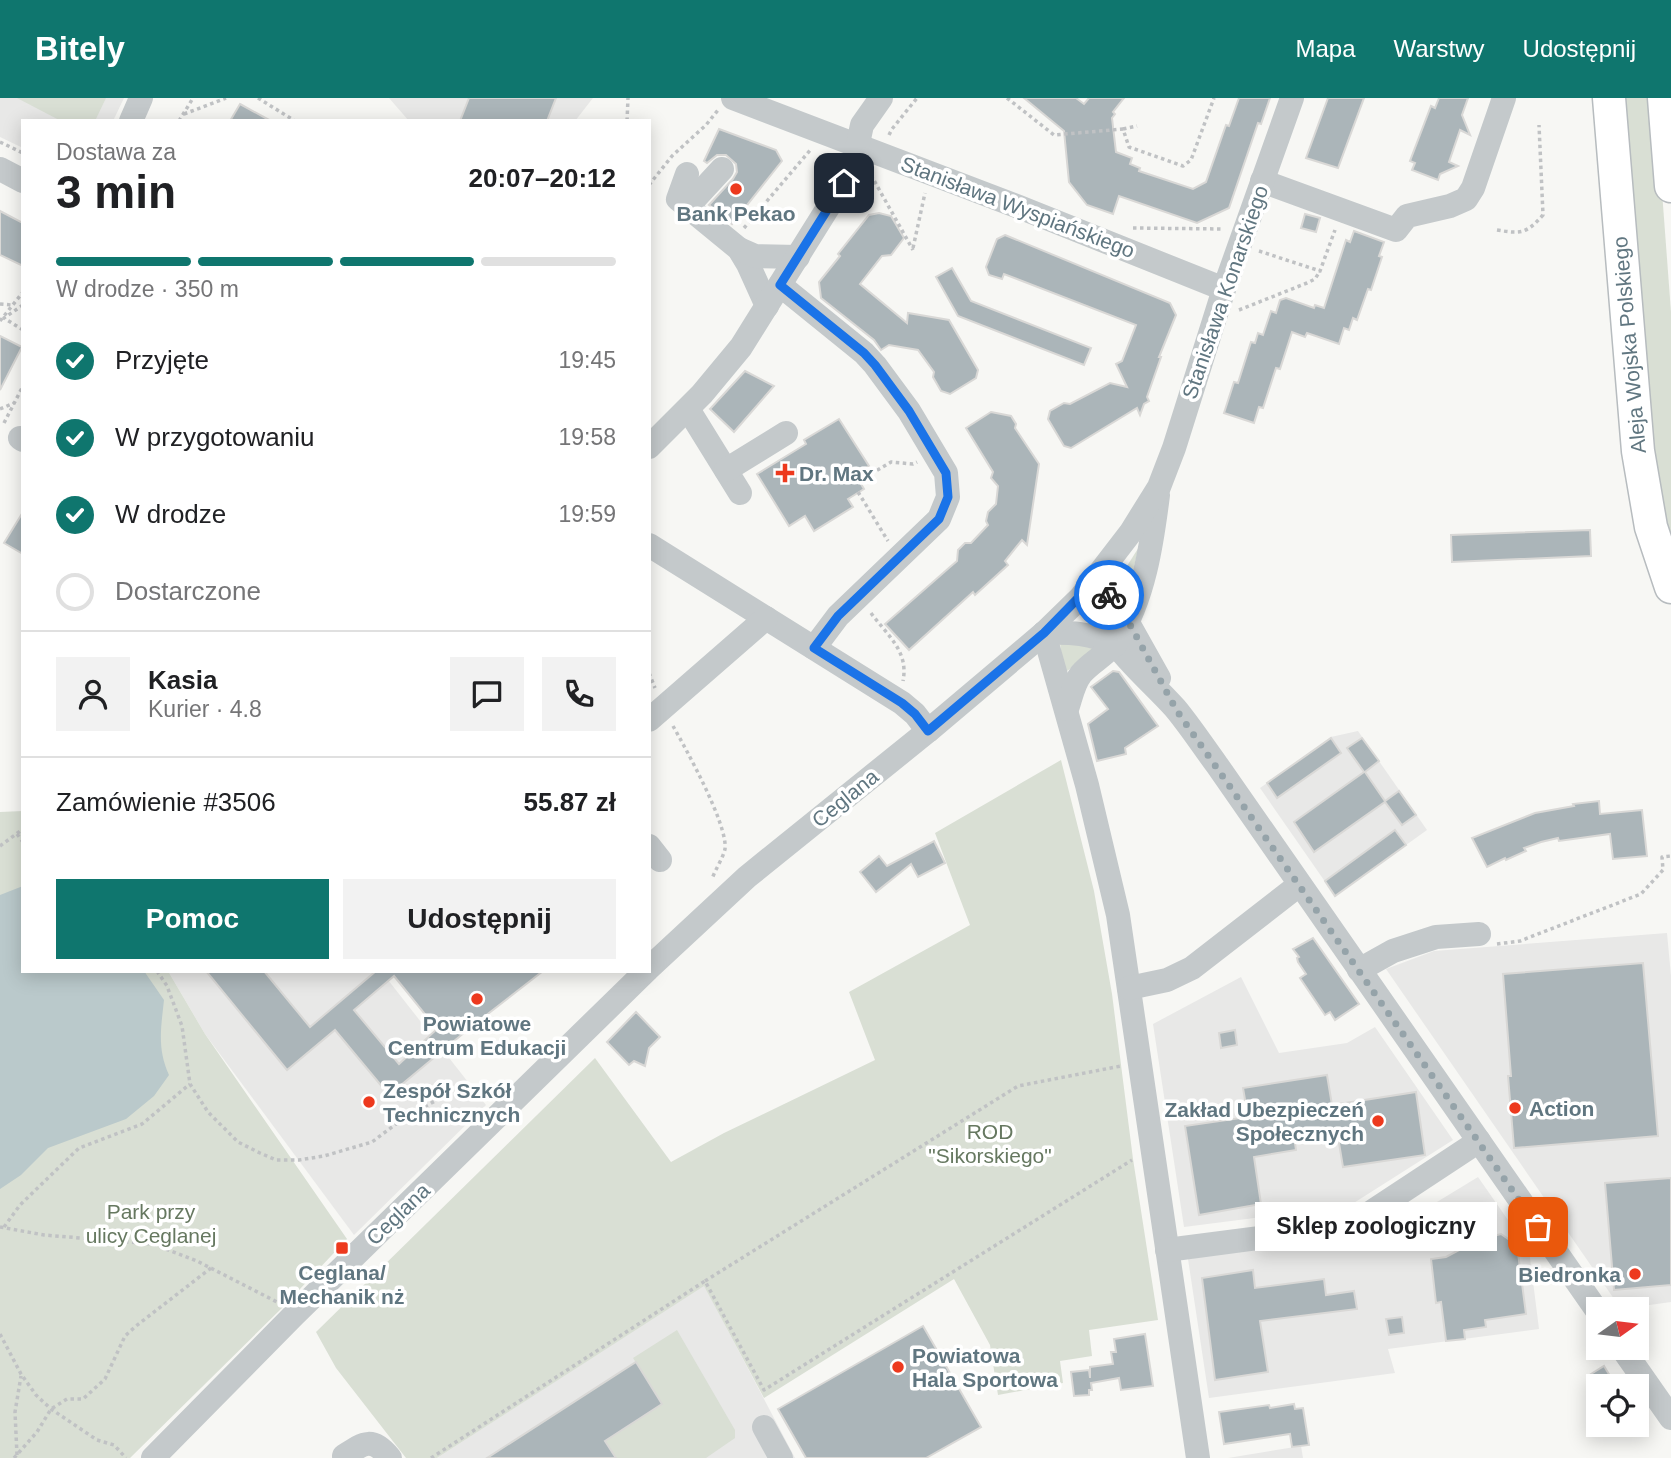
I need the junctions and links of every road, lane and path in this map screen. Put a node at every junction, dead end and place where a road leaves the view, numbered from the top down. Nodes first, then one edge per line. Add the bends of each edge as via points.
1 (141, 98) edge
2 (193, 98) edge
3 (226, 98) edge
4 (258, 98) edge
5 (628, 98) edge
6 (881, 98) edge
7 (917, 98) edge
8 (1007, 98) edge
9 (1214, 98) edge
10 (1504, 98) edge
11 (1609, 98) edge
12 (1664, 98) edge
13 (1286, 99) edge
14 (725, 104) edge
15 (184, 114) junction
16 (132, 119) edge
17 (181, 119) edge
18 (292, 119) edge
19 (627, 119) edge
20 (1539, 125) dead end
21 (1137, 126) dead end
22 (1123, 129) junction
23 (888, 139) dead end
24 (0, 142) edge
25 (858, 146) junction
26 (812, 148) dead end
27 (21, 152) edge
28 (0, 169) edge
29 (722, 169) dead end
30 (687, 174) dead end
31 (870, 174) dead end
32 (21, 180) edge
33 (1262, 181) junction
34 (651, 182) edge
35 (926, 186) dead end
36 (1671, 186) edge
37 (687, 207) junction
38 (1342, 211) junction
39 (1125, 228) dead end
40 (1229, 229) dead end
41 (1497, 230) dead end
42 (735, 246) junction
43 (1259, 251) dead end
44 (797, 257) junction
45 (1320, 271) junction
46 (1224, 289) junction
47 (21, 295) edge
48 (774, 296) junction
49 (0, 304) edge
50 (13, 306) junction
51 (21, 306) edge
52 (1239, 310) dead end
53 (2, 319) edge
54 (21, 329) edge
55 (21, 390) edge
56 (14, 402) junction
57 (0, 409) edge
58 (688, 409) junction
59 (786, 433) dead end
60 (14, 436) edge
61 (651, 445) edge
62 (934, 452) junction
63 (726, 470) junction
64 (859, 481) dead end
65 (1159, 487) junction
66 (858, 492) dead end
67 (740, 493) dead end
68 (651, 546) edge
69 (898, 558) junction
70 (1090, 586) junction
71 (1671, 587) edge
72 (857, 598) junction
73 (766, 618) junction
74 (1129, 621) junction
75 (1044, 633) junction
76 (1115, 645) junction
77 (814, 648) junction
78 (651, 685) edge
79 (893, 698) junction
80 (1067, 709) junction
81 (1177, 711) junction
82 (656, 714) edge
83 (928, 731) junction
84 (21, 831) edge
85 (17, 834) junction
86 (21, 839) edge
87 (0, 846) edge
88 (1671, 856) edge
89 (1299, 885) junction
90 (717, 903) junction
91 (1488, 939) joint
92 (651, 967) edge
93 (1359, 970) junction
94 (158, 973) edge
95 (645, 973) edge
96 (1129, 988) junction
97 (1140, 1060) junction
98 (190, 1084) junction
99 (435, 1101) dead end
100 (1479, 1141) junction
101 (1153, 1153) junction
102 (2, 1227) edge
103 (1167, 1250) junction
104 (211, 1268) junction
105 (705, 1281) junction
106 (1588, 1297) edge
107 (284, 1306) dead end
108 (0, 1334) edge
109 (1630, 1360) edge
110 (21, 1374) junction
111 (51, 1409) junction
112 (1671, 1418) edge
113 (764, 1427) dead end
114 (16, 1456) edge
115 (344, 1456) dead end
116 (126, 1458) edge
117 (153, 1458) edge
118 (390, 1458) edge
119 (431, 1458) edge
120 (781, 1458) edge
121 (1198, 1458) edge

1 - 16 street
2 - 15 path
3 - 15 path
4 - 18 path
5 - 19 path
6 - 25 street via 862,125
7 - 23 path
8 - 22 path via 1054,135
9 - 22 path via 1191,160 1183,166 1129,147
10 - 38 street via 1466,199 1407,216 1395,230
11 - 71 main road, Aleja Wojska Polskiego via 1637,451 1651,527
12 - 36 main road
13 - 33 street, Stanisława Konarskiego
14 - 25 street, Stanisława Wyspiańskiego
14 - 34 path
15 - 17 path
20 - 41 path via 1543,215 1531,229 1515,233
21 - 22 path
24 - 27 path
25 - 44 street via 844,183
25 - 46 street, Stanisława Wyspiańskiego
26 - 42 path
28 - 32 street
29 - 37 street
30 - 37 street via 678,199
31 - 35 path via 913,250
33 - 38 street
33 - 46 street, Stanisława Konarskiego
37 - 42 street
38 - 45 path
39 - 40 path
42 - 44 street via 755,256
42 - 48 street
43 - 45 path
44 - 48 street
45 - 52 path via 1307,283
46 - 65 street, Stanisława Konarskiego
47 - 50 path
48 - 58 street via 723,371
48 - 62 street via 869,359
49 - 50 path
50 - 53 path
51 - 53 path
53 - 54 path
55 - 56 path
56 - 57 path
56 - 60 path
58 - 61 street
58 - 63 street
59 - 63 street
62 - 64 path via 913,464 891,462
62 - 69 street via 948,478 946,507
63 - 67 street
65 - 70 street, Ceglana
65 - 74 street via 1153,539
66 - 69 path
68 - 73 street
69 - 72 street
70 - 74 street via 1112,597
70 - 75 street, Ceglana
70 - 76 street via 1095,613
72 - 77 street
72 - 79 path via 904,659 903,682
73 - 77 street
73 - 82 street
74 - 76 street
74 - 81 street
75 - 76 street via 1081,633
75 - 80 street
75 - 83 street, Ceglana
76 - 80 street via 1081,674
76 - 81 street
77 - 79 street
78 - 82 path
79 - 83 street
80 - 96 street via 1111,881
81 - 89 street
82 - 90 path via 691,756 718,818 725,848 710,889
83 - 90 street, Ceglana
84 - 85 path
85 - 86 path
85 - 87 path
88 - 91 path via 1662,858 1663,870 1641,894 1520,941
89 - 93 street
89 - 96 street via 1192,968 1167,980
90 - 92 street, Ceglana
91 - 93 street via 1436,937 1394,951
93 - 100 street
94 - 98 path via 182,1026
95 - 117 street, Ceglana
96 - 97 street
97 - 101 street
97 - 105 path via 1018,1086
98 - 99 path via 208,1112 238,1142 275,1160 324,1156 372,1142
98 - 102 path via 142,1124 79,1148
100 - 103 street via 1350,1226
100 - 106 street
101 - 103 street
101 - 105 path via 1133,1159 764,1390
102 - 104 path via 153,1244
103 - 121 street
104 - 107 path
104 - 111 path via 130,1331 96,1388 83,1399 67,1399
105 - 119 path
108 - 110 path
109 - 112 street
110 - 111 path
110 - 114 path via 15,1412
111 - 114 path
111 - 116 path via 96,1440 114,1445
113 - 120 street
115 - 118 street via 368,1443 376,1444

